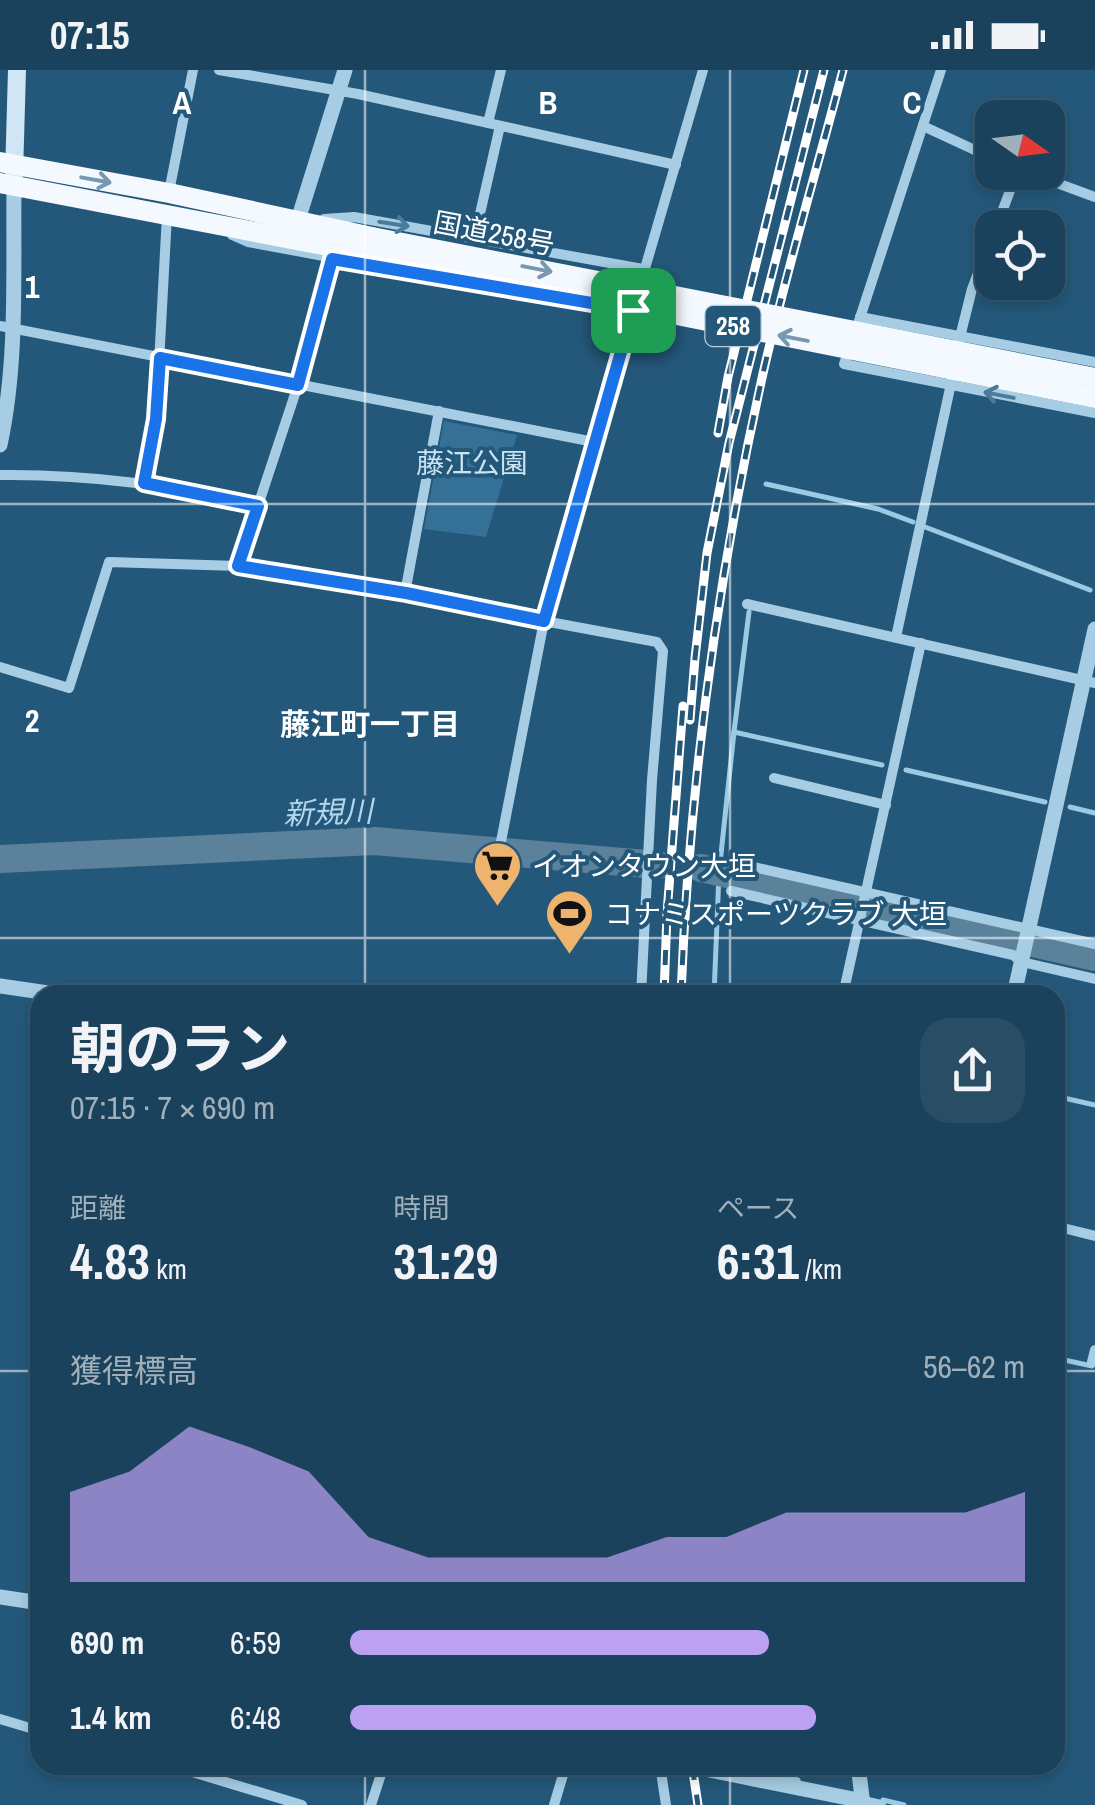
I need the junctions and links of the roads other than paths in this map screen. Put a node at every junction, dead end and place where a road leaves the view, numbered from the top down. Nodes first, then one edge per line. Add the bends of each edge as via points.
1 (17, 70) edge
2 (193, 70) edge
3 (220, 70) edge
4 (345, 70) edge
5 (501, 70) edge
6 (702, 70) edge
7 (941, 70) edge
8 (339, 90) junction
9 (494, 125) junction
10 (923, 126) junction
11 (975, 150) edge
12 (676, 164) junction
13 (7, 174) edge
14 (1065, 185) edge
15 (169, 194) junction
16 (1095, 196) edge
17 (167, 215) junction
18 (298, 220) junction
19 (207, 223) junction
20 (474, 240) junction
21 (371, 245) junction
22 (332, 259) junction
23 (644, 269) junction
24 (975, 281) edge
25 (633, 310) junction
26 (860, 317) junction
27 (6, 328) edge
28 (960, 335) junction
29 (160, 358) junction
30 (1095, 362) edge
31 (1095, 378) edge
32 (298, 385) junction
33 (951, 385) junction
34 (1095, 398) edge
35 (439, 411) junction
36 (1095, 414) edge
37 (2, 427) edge
38 (594, 442) junction
39 (0, 445) edge
40 (0, 475) edge
41 (144, 483) junction
42 (258, 506) junction
43 (238, 566) junction
44 (406, 593) junction
45 (747, 604) dead end
46 (544, 621) junction
47 (1095, 629) edge
48 (896, 638) junction
49 (921, 644) junction
50 (0, 666) edge
51 (1089, 681) edge
52 (774, 778) dead end
53 (886, 805) junction
54 (497, 862) dead end
55 (730, 862) dead end
56 (730, 891) dead end
57 (866, 894) junction
58 (860, 918) junction
59 (1029, 931) junction
60 (1095, 944) edge
61 (1023, 957) junction
62 (1095, 979) edge
63 (641, 985) edge
64 (845, 985) edge
65 (1016, 985) edge
66 (0, 986) edge
67 (30, 990) edge
68 (1065, 1228) edge
69 (1095, 1236) edge
70 (1095, 1350) edge
71 (1095, 1362) edge
72 (0, 1597) edge
73 (30, 1602) edge
74 (0, 1719) edge
75 (30, 1728) edge
76 (202, 1775) edge
77 (381, 1775) edge
78 (563, 1775) edge
79 (662, 1775) edge
80 (750, 1775) edge
81 (859, 1775) edge
82 (863, 1803) edge
83 (302, 1805) edge
84 (371, 1805) edge
85 (554, 1805) edge
86 (666, 1805) edge
87 (881, 1805) edge

1 - 13 main road
2 - 15 street
3 - 8 street
4 - 8 street
5 - 9 street
6 - 12 street
7 - 10 street
8 - 9 street
8 - 18 street
9 - 12 street
9 - 20 street
10 - 11 street
10 - 26 street
12 - 23 street
13 -> 15 highway, 国道258号 / 258
13 - 17 highway, 国道258号 / 258
13 - 27 street
14 - 16 street
15 - 18 highway, 国道258号 / 258
17 - 19 highway, 国道258号 / 258
17 - 29 street
18 -> 20 street via 354,217
18 - 21 highway, 国道258号 / 258
19 - 21 highway, 国道258号 / 258
19 - 22 street via 248,242
20 - 23 street
21 -> 31 highway, 国道258号 / 258, bridge
34 -> 21 highway, 国道258号 / 258, bridge
22 - 25 street
22 - 32 street
23 - 25 street
24 - 28 street
25 - 38 street
26 - 28 street
26 - 33 street via 844,364
27 - 29 street
27 - 37 street
28 - 30 street
28 - 33 street
29 - 32 street
29 - 41 street
32 - 35 street
32 - 42 street
36 -> 33 street
33 - 48 street
35 - 38 street
35 - 44 street
37 - 39 street
38 - 46 street
40 - 41 street
41 - 42 street
42 - 43 street
43 - 44 street
43 - 50 street via 108,562 69,688
44 - 46 street
45 - 48 street
46 - 54 street
46 - 63 street via 657,642 663,651
47 - 51 street
48 - 49 street
49 - 51 street
49 - 53 street
51 - 59 street
52 - 53 street
53 - 57 street
55 - 57 street
56 - 58 street
57 - 58 street
57 - 59 street
58 - 61 street
58 - 64 street
59 - 60 street
59 - 61 street
61 - 62 street
61 - 65 street
66 - 67 street
68 - 69 street
70 - 71 street
72 - 73 street
74 - 75 street
76 - 83 street
77 - 84 street
78 - 85 street
79 - 86 street
80 - 82 street
81 - 82 street
82 - 87 street

